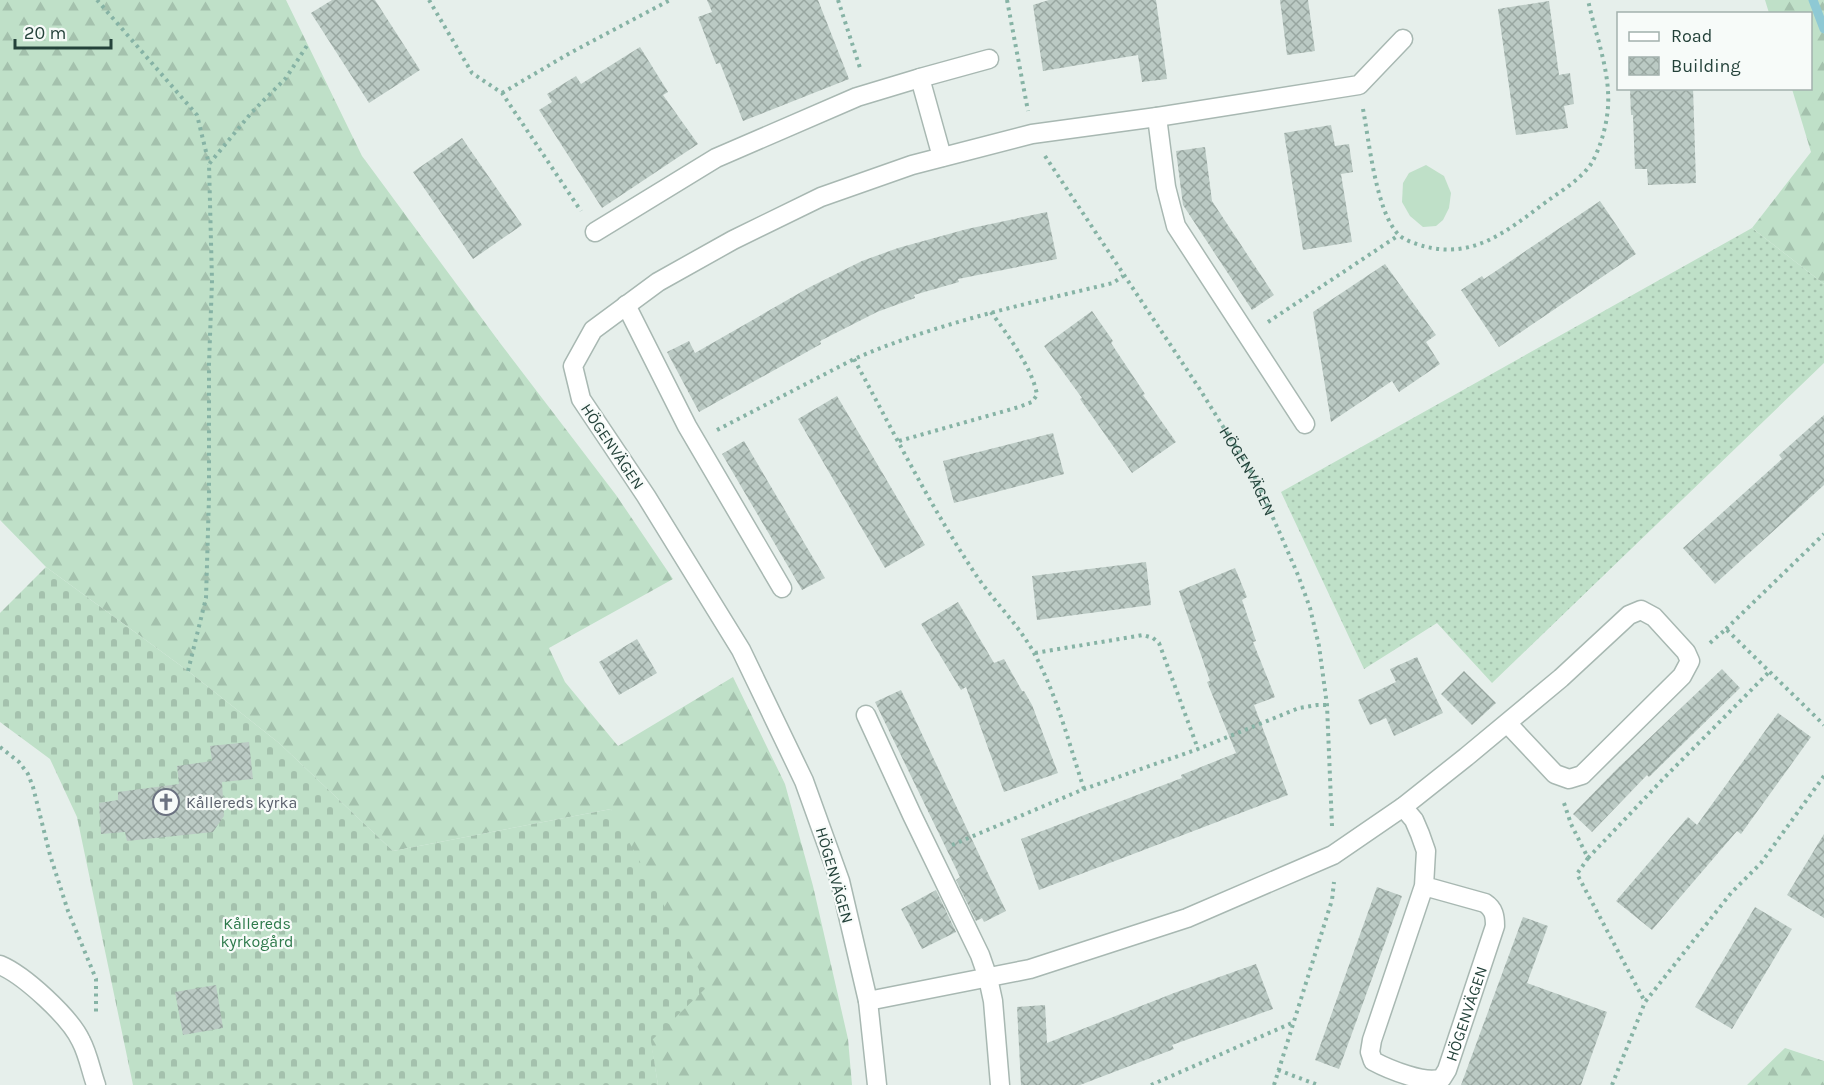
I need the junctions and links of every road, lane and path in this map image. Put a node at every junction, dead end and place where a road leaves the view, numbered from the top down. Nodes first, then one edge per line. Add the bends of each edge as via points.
1 (98, 0) edge
2 (429, 0) edge
3 (670, 0) edge
4 (838, 0) edge
5 (1007, 0) edge
6 (1588, 0) edge
7 (1403, 39) dead end
8 (308, 44) dead end
9 (989, 59) dead end
10 (920, 78) junction
11 (1359, 85) junction
12 (502, 93) junction
13 (868, 94) junction
14 (1157, 117) junction
15 (1032, 134) junction
16 (942, 158) junction
17 (209, 164) junction
18 (595, 232) joint
19 (1399, 235) junction
20 (1123, 276) junction
21 (626, 305) junction
22 (992, 312) junction
23 (1248, 335) junction
24 (854, 359) junction
25 (1305, 424) dead end
26 (696, 441) junction
27 (899, 441) junction
28 (1824, 534) edge
29 (782, 588) dead end
30 (1726, 629) junction
31 (1035, 653) junction
32 (1690, 661) junction
33 (188, 671) dead end
34 (1769, 672) junction
35 (1327, 705) junction
36 (866, 715) dead end
37 (1507, 723) junction
38 (1824, 725) edge
39 (0, 747) edge
40 (1198, 749) junction
41 (1824, 776) edge
42 (1569, 779) junction
43 (1084, 789) junction
44 (1403, 807) junction
45 (930, 854) junction
46 (1333, 855) junction
47 (1588, 858) junction
48 (1424, 886) junction
49 (0, 965) edge
50 (988, 978) junction
51 (867, 1001) junction
52 (1645, 1002) junction
53 (1295, 1021) junction
54 (81, 1040) junction
55 (1278, 1070) junction
56 (96, 1085) edge
57 (877, 1085) edge
58 (1000, 1085) edge
59 (1151, 1085) edge
60 (1274, 1085) edge
61 (1318, 1085) edge
62 (1612, 1085) edge

1 - 17 path via 197,115
2 - 12 path via 472,73
3 - 12 path
4 - 13 path
5 - 15 path, HÖGENVÄGEN
6 - 19 path via 1608,99 1607,118 1591,163 1579,178 1506,231 1480,244 1440,251
7 - 11 street
8 - 17 path via 286,78
9 - 10 street
10 - 13 street
10 - 16 street
11 - 14 street, HÖGENVÄGEN
11 - 19 path via 1379,194
12 - 18 path
13 - 18 street via 716,158
14 - 15 street, HÖGENVÄGEN
14 - 23 street via 1166,187 1176,226
15 - 16 street, HÖGENVÄGEN
15 - 20 path, HÖGENVÄGEN
16 - 21 street, HÖGENVÄGEN via 822,197 733,240 657,282
17 - 33 path via 212,281 206,598
19 - 23 path
20 - 22 path via 1113,283
20 - 35 path, HÖGENVÄGEN via 1255,478 1310,608
21 - 26 street
21 - 51 street, HÖGENVÄGEN via 593,330 573,366 581,399 741,650 804,781 840,881
22 - 24 path via 941,326
22 - 27 path via 1035,383 1037,395 1032,402
23 - 25 street
24 - 26 path
24 - 27 path
26 - 29 street
27 - 31 path via 973,571
28 - 30 path
30 - 32 path
30 - 34 path
31 - 40 path via 1143,635 1153,638 1159,643
31 - 43 path
32 - 37 street via 1686,651 1654,617 1641,610 1629,615
32 - 42 street via 1682,676 1582,775
34 - 38 path
34 - 47 path
35 - 40 path via 1299,708
35 - 46 path, HÖGENVÄGEN
36 - 45 street
37 - 42 street via 1555,774
37 - 44 street
39 - 54 path via 28,774 68,911 96,979 93,1032
40 - 43 path
41 - 52 path via 1761,863 1731,893
42 - 47 path via 1564,801
43 - 45 path
44 - 46 street
44 - 48 street, HÖGENVÄGEN via 1414,820 1426,851
45 - 50 street
46 - 50 street via 1187,918 1030,969
46 - 53 path, HÖGENVÄGEN via 1332,900
47 - 52 path via 1577,874
48 - 48 street, HÖGENVÄGEN via 1370,1052 1373,1061 1382,1066 1429,1081 1442,1078 1447,1070 1496,926 1496,916 1485,903
49 - 54 street via 46,999
50 - 51 street
50 - 58 street
51 - 57 street, HÖGENVÄGEN
52 - 62 path
53 - 55 path, HÖGENVÄGEN
53 - 59 path
54 - 56 street
55 - 60 path, HÖGENVÄGEN
55 - 61 path

